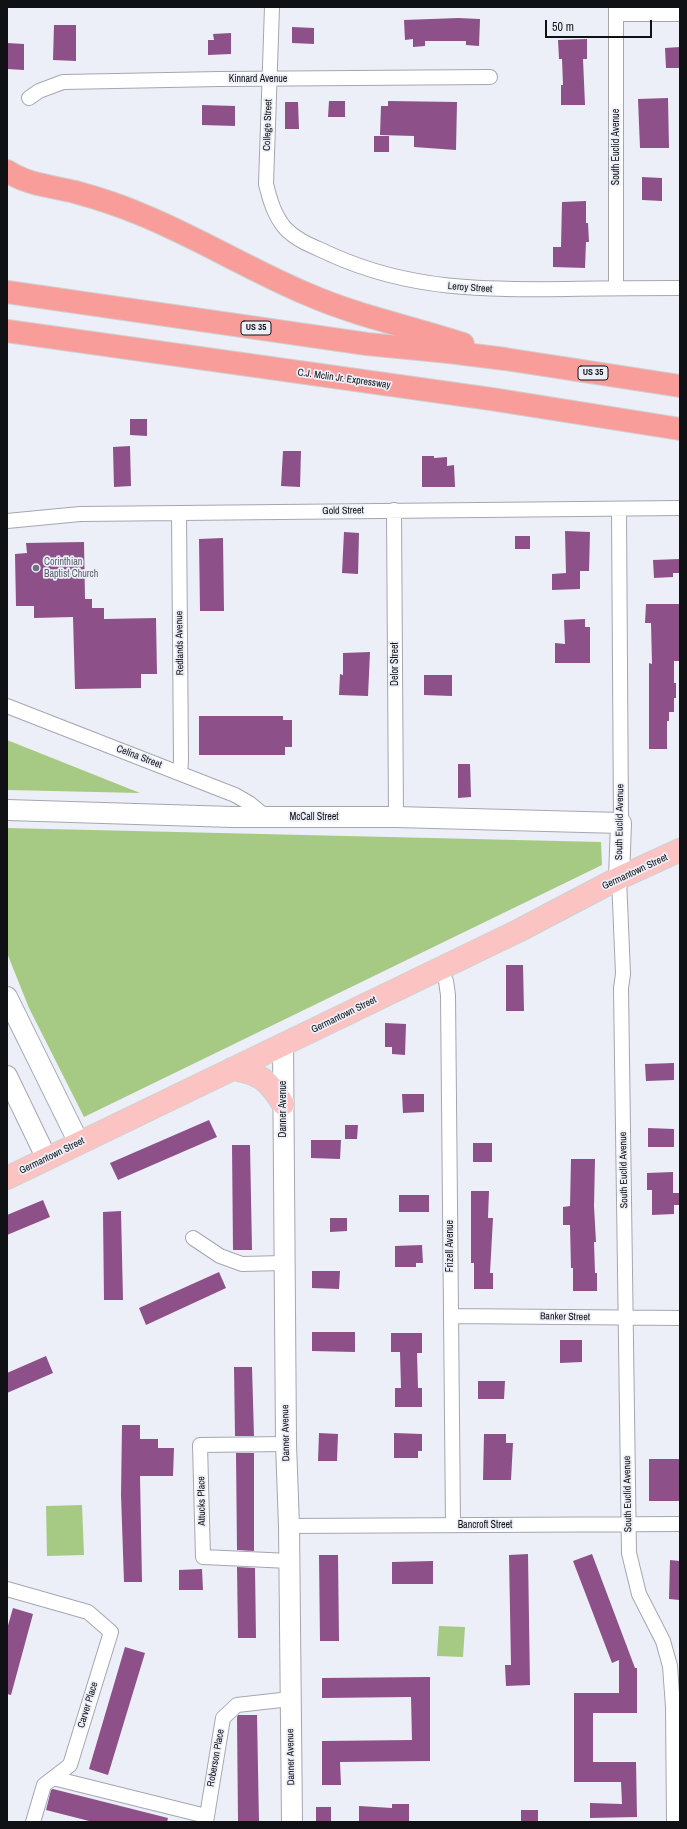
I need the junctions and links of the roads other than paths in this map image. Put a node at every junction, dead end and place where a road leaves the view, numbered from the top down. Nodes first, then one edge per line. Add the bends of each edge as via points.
1 (272, 7) edge
2 (616, 11) edge
3 (680, 14) edge
4 (490, 77) dead end
5 (270, 79) junction
6 (29, 98) dead end
7 (7, 171) edge
8 (7, 185) edge
9 (41, 186) junction
10 (278, 217) joint
11 (616, 288) junction
12 (680, 288) edge
13 (7, 292) edge
14 (7, 331) edge
15 (29, 334) junction
16 (7, 336) edge
17 (505, 359) junction
18 (680, 386) edge
19 (680, 429) edge
20 (680, 508) edge
21 (394, 510) junction
22 (619, 510) junction
23 (179, 513) junction
24 (7, 521) edge
25 (7, 706) edge
26 (180, 773) junction
27 (7, 810) edge
28 (266, 817) junction
29 (396, 817) junction
30 (621, 823) junction
31 (680, 850) edge
32 (619, 878) junction
33 (439, 969) junction
34 (7, 997) edge
35 (283, 1044) junction
36 (232, 1069) junction
37 (7, 1076) edge
38 (282, 1104) junction
39 (79, 1143) junction
40 (47, 1159) junction
41 (7, 1178) edge
42 (193, 1238) dead end
43 (284, 1263) junction
44 (451, 1316) junction
45 (626, 1317) junction
46 (680, 1318) edge
47 (286, 1444) junction
48 (454, 1524) junction
49 (680, 1524) edge
50 (628, 1525) junction
51 (289, 1526) junction
52 (290, 1561) junction
53 (7, 1589) edge
54 (290, 1699) junction
55 (677, 1707) edge
56 (53, 1778) junction
57 (206, 1819) edge
58 (33, 1822) edge
59 (292, 1822) edge
60 (674, 1822) edge

1 - 5 street, College Street
2 - 3 street
2 - 11 street, South Euclid Avenue
4 - 5 street, Kinnard Avenue
5 - 6 street, Kinnard Avenue via 63,82 39,91
5 - 10 street, College Street via 266,184 270,201
7 - 9 highway via 26,182
8 - 9 highway
9 - 17 highway via 101,200 140,214 307,294 359,314 435,335
10 - 11 street, Leroy Street via 300,240 342,259 416,282 498,290
11 - 12 street, Leroy Street
13 - 17 highway, US 35 via 367,344
14 - 15 highway, C.J. Mclin Jr. Expressway
15 - 16 highway
15 - 19 highway, C.J. Mclin Jr. Expressway via 491,399
17 - 18 highway, US 35
20 - 22 street, Gold Street
21 - 22 street, Gold Street
21 - 23 street, Gold Street
21 - 29 street, Delor Street
22 - 30 street, South Euclid Avenue
23 - 24 street, Gold Street via 80,514
23 - 26 street, Redlands Avenue
25 - 26 street, Celina Street
26 - 28 street, Celina Street via 235,795
27 - 28 street, McCall Street
28 - 29 street, McCall Street
29 - 30 street, McCall Street
30 - 32 street, South Euclid Avenue
31 - 32 main road, Germantown Street
32 - 33 main road, Germantown Street
32 - 45 street, South Euclid Avenue via 623,974 621,988
33 - 35 main road, Germantown Street
33 - 44 street, Frizell Avenue via 446,981 448,995
34 - 39 street
35 - 36 main road, Germantown Street
35 - 38 street, Danner Avenue
36 - 38 main road via 260,1076 274,1090
36 - 39 main road, Germantown Street
37 - 40 street
38 - 43 street, Danner Avenue
39 - 40 main road, Germantown Street
40 - 41 main road, Germantown Street
42 - 43 street via 220,1256 242,1264
43 - 47 street, Danner Avenue
44 - 45 street, Banker Street
44 - 48 street, Frizell Avenue
45 - 46 street, Banker Street
45 - 50 street, South Euclid Avenue
47 - 51 street, Danner Avenue
47 - 52 street, Attucks Place via 200,1445 203,1557
48 - 50 street, Bancroft Street
48 - 51 street, Bancroft Street
49 - 50 street, Bancroft Street
50 - 55 street, South Euclid Avenue via 633,1574 639,1594 667,1653
51 - 52 street, Danner Avenue
52 - 54 street, Danner Avenue
53 - 56 street, Carver Place via 88,1612 111,1632 70,1765
54 - 57 street, Roberson Place via 236,1705 223,1718
54 - 59 street, Danner Avenue
55 - 60 street, South Euclid Avenue
56 - 57 street
56 - 58 street, Carver Place via 44,1785

